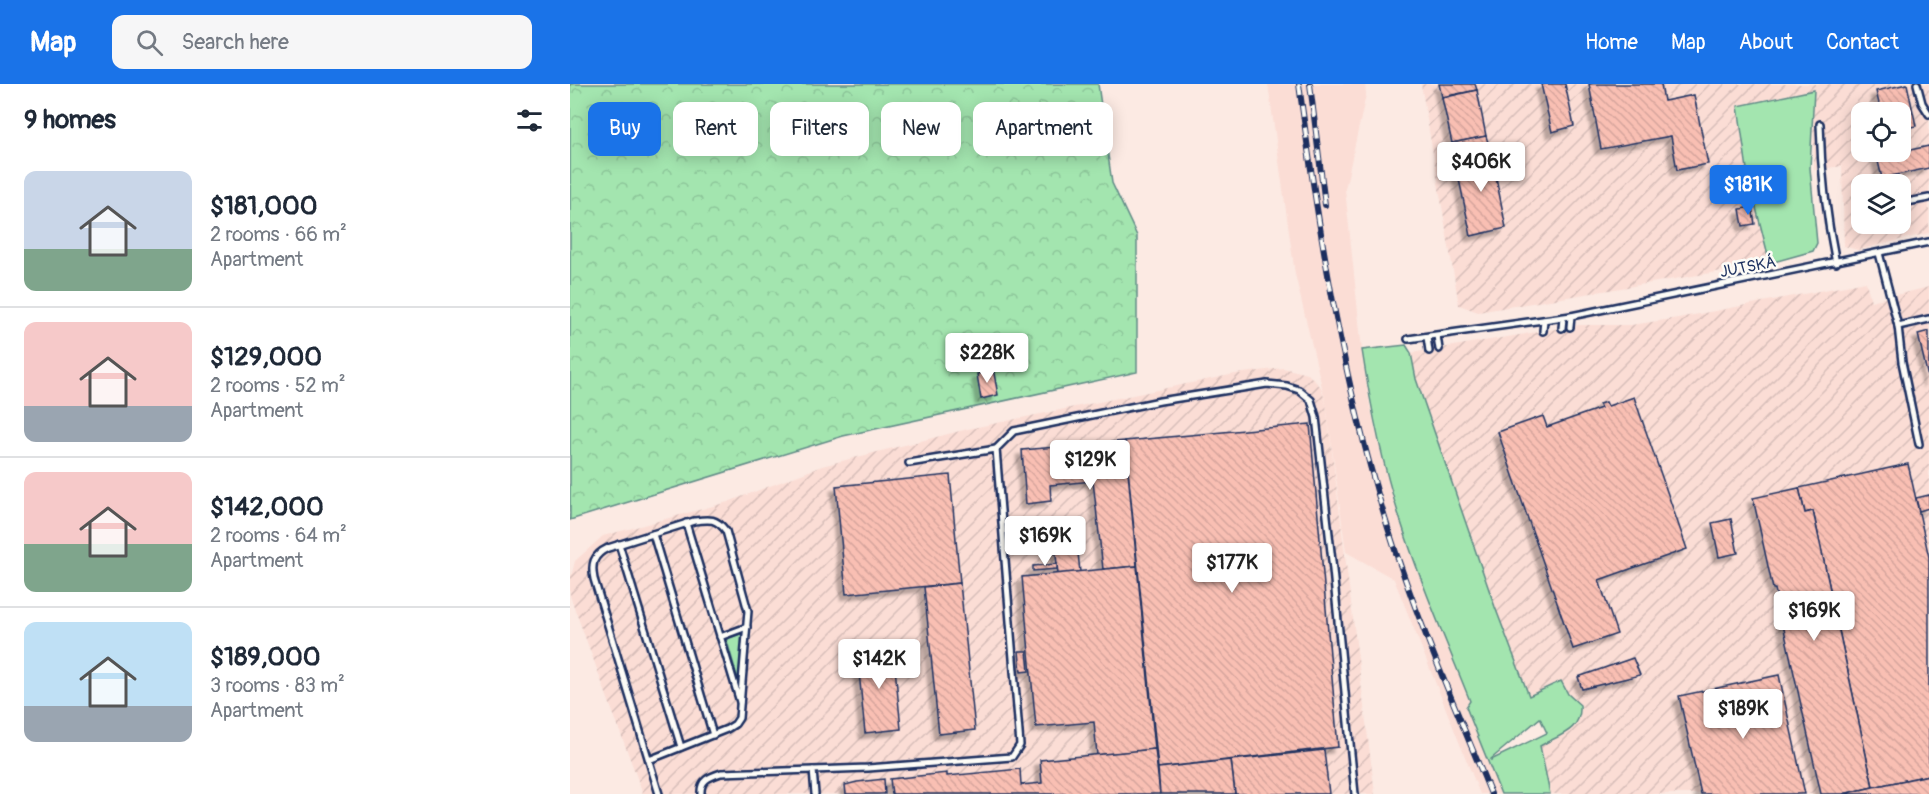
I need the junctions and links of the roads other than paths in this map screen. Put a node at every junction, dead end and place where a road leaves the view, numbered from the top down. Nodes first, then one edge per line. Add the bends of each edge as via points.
1 (1917, 84) edge
2 (1929, 114) edge
3 (1820, 124) dead end
4 (1929, 198) edge
5 (1911, 201) edge
6 (1929, 242) edge
7 (1879, 253) junction
8 (1836, 263) junction
9 (1571, 316) junction
10 (1563, 318) junction
11 (1929, 319) edge
12 (1544, 320) junction
13 (1898, 326) junction
14 (1570, 327) dead end
15 (1562, 328) dead end
16 (1543, 331) dead end
17 (1437, 336) junction
18 (1427, 337) junction
19 (1408, 339) dead end
20 (1438, 349) dead end
21 (1429, 351) dead end
22 (1919, 444) dead end
23 (996, 449) junction
24 (909, 463) dead end
25 (686, 523) junction
26 (653, 534) junction
27 (619, 544) junction
28 (747, 627) junction
29 (720, 637) junction
30 (741, 705) junction
31 (713, 735) junction
32 (681, 747) junction
33 (649, 760) junction
34 (813, 770) junction
35 (659, 794) edge
36 (701, 794) edge
37 (815, 794) edge
38 (1355, 794) edge

1 - 2 lane
3 - 8 lane via 1825,210
4 - 5 lane
6 - 7 lane, JUTSKÁ
7 - 8 lane, JUTSKÁ
7 - 13 lane
8 - 9 lane, JUTSKÁ
9 - 10 lane, JUTSKÁ
9 - 14 lane
10 - 12 lane, JUTSKÁ
10 - 15 lane
11 - 13 lane
12 - 16 lane
12 - 17 lane, JUTSKÁ
13 - 22 lane
17 - 18 lane, JUTSKÁ
17 - 20 lane
18 - 19 lane, JUTSKÁ
18 - 21 lane
23 - 24 lane
23 - 34 lane via 1020,745 1012,757
23 - 38 lane via 1014,431 1267,384 1299,390 1311,400 1316,417
25 - 26 lane
25 - 28 lane via 708,519 720,523 726,531 748,611
25 - 29 lane
26 - 27 lane
26 - 31 lane
27 - 32 lane
27 - 33 lane via 599,552 592,568
28 - 29 lane
28 - 30 lane
29 - 30 lane
30 - 31 lane via 735,724
31 - 32 lane
32 - 33 lane
33 - 35 lane
34 - 36 lane via 721,773 703,782
34 - 37 lane

